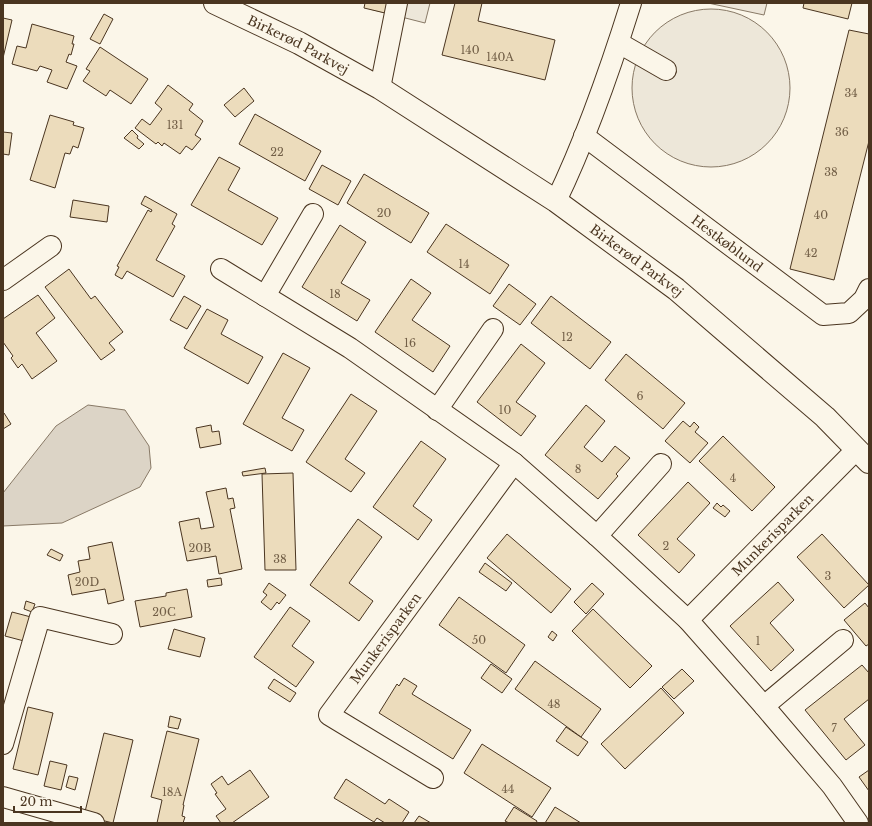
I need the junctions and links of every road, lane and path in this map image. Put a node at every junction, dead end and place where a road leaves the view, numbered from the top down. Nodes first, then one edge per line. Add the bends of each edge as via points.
1 (215, 3) edge
2 (397, 3) edge
3 (631, 3) edge
4 (619, 43) junction
5 (666, 70) dead end
6 (380, 88) junction
7 (584, 136) junction
8 (556, 201) junction
9 (313, 214) dead end
10 (51, 246) dead end
11 (221, 269) dead end
12 (3, 280) edge
13 (869, 289) edge
14 (265, 296) junction
15 (493, 329) dead end
16 (437, 410) junction
17 (863, 456) edge
18 (514, 463) junction
19 (661, 464) dead end
20 (597, 536) junction
21 (688, 620) junction
22 (112, 634) dead end
23 (843, 640) dead end
24 (764, 706) junction
25 (3, 744) edge
26 (433, 778) dead end
27 (3, 797) edge
28 (94, 823) edge
29 (858, 823) edge

1 - 6 street, Birkerød Parkvej via 299,43
2 - 6 street
3 - 4 street
4 - 5 street
4 - 7 street
6 - 8 street, Birkerød Parkvej
7 - 8 street
7 - 13 street, Hestkøblund via 823,315 849,313 864,299
8 - 17 street, Birkerød Parkvej via 676,288 825,417
9 - 14 street
10 - 12 street
11 - 14 street
14 - 16 street via 350,348
15 - 16 street
16 - 18 street
17 - 21 street, Munkerisparken
18 - 20 street
18 - 26 street, Munkerisparken via 329,715
19 - 20 street
20 - 21 street
21 - 24 street
22 - 25 street via 40,617
23 - 24 street
24 - 29 street via 832,786
27 - 28 street

